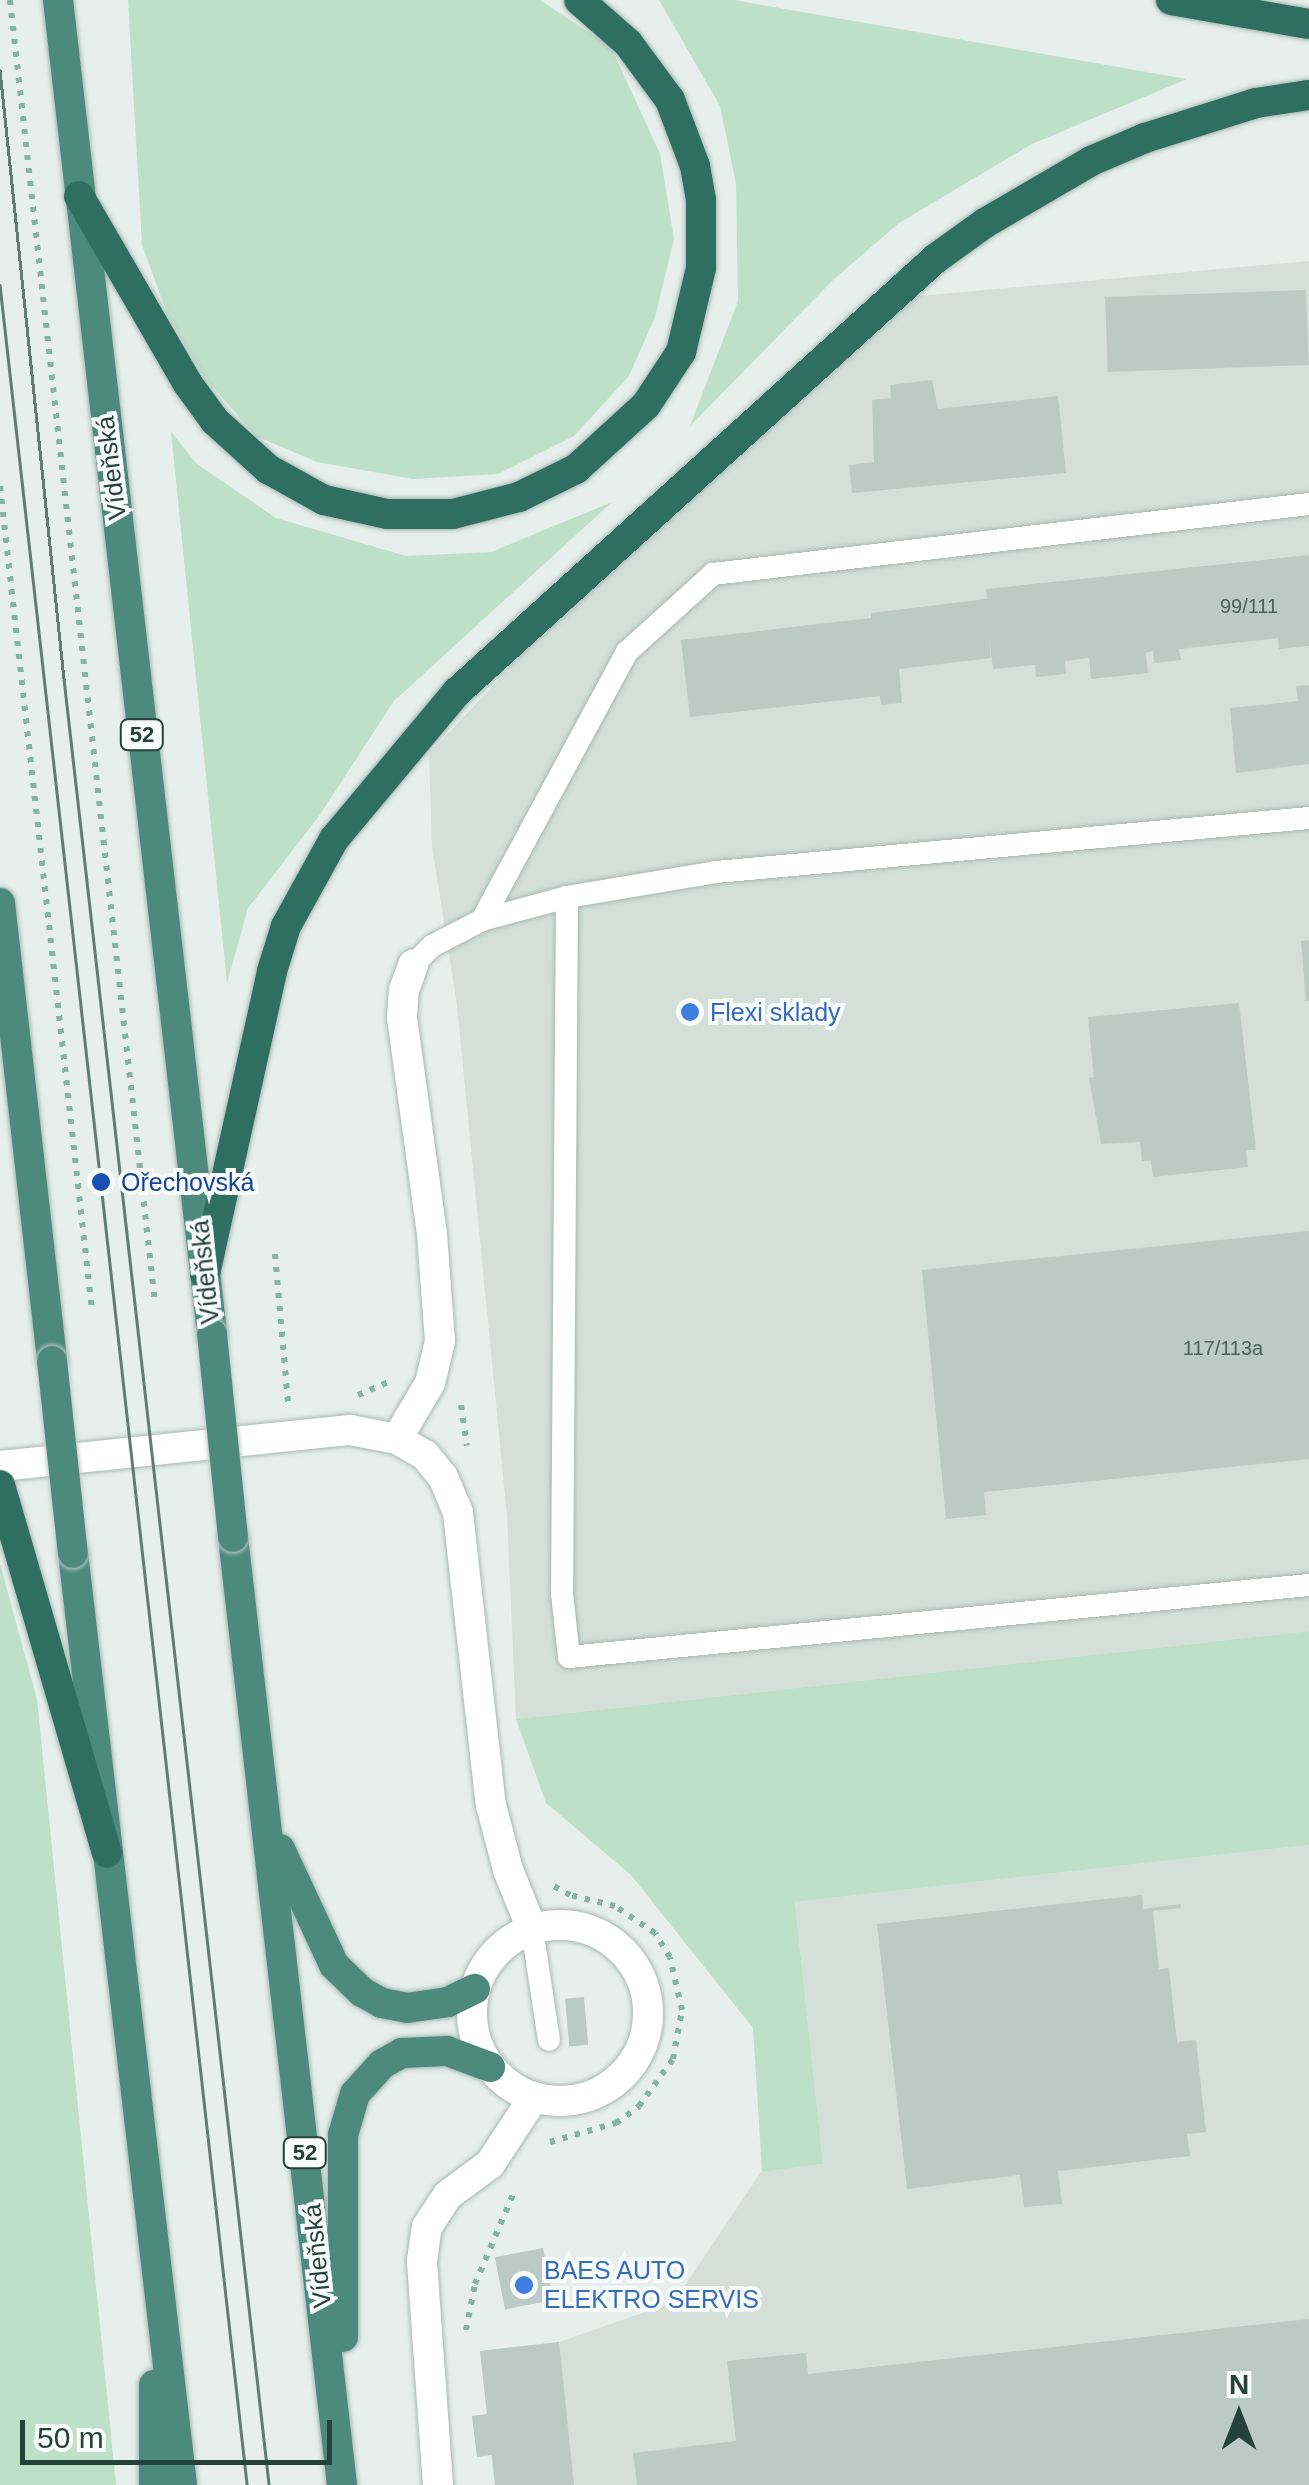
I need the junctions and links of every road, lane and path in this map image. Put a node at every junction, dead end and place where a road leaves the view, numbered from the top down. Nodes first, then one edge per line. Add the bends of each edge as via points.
1 (10, 0) edge
2 (58, 0) edge
3 (579, 0) edge
4 (1171, 0) edge
5 (1309, 24) edge
6 (1309, 95) edge
7 (79, 196) junction
8 (0, 486) edge
9 (1309, 504) edge
10 (1309, 818) edge
11 (566, 897) junction
12 (0, 903) edge
13 (482, 920) junction
14 (413, 965) joint
15 (275, 1254) dead end
16 (205, 1274) junction
17 (155, 1304) dead end
18 (92, 1310) dead end
19 (395, 1372) dead end
20 (342, 1398) dead end
21 (302, 1402) dead end
22 (288, 1403) junction
23 (278, 1404) dead end
24 (398, 1439) junction
25 (0, 1466) edge
26 (0, 1485) edge
27 (1309, 1585) edge
28 (268, 1821) junction
29 (106, 1853) junction
30 (532, 1929) junction
31 (475, 1989) junction
32 (549, 2040) dead end
33 (490, 2066) junction
34 (534, 2097) junction
35 (153, 2226) junction
36 (154, 2485) edge
37 (182, 2485) edge
38 (342, 2485) edge
39 (438, 2485) edge

1 - 17 path
2 - 7 highway, Vídeňská / 52
3 - 7 highway via 628,43 670,100 695,166 702,268 680,352 646,406 576,469 519,497 453,514 387,514 324,500 268,469 215,421 188,384
4 - 5 highway
6 - 16 highway via 1256,102 1145,138 985,223 935,259 457,692 334,839 286,926
7 - 16 highway, Vídeňská / 52
8 - 18 path
9 - 13 lane via 713,574 628,652
10 - 11 lane via 716,872
11 - 13 lane
11 - 27 lane via 562,1593 569,1657
12 - 29 highway, bridge
13 - 14 lane via 432,946
14 - 24 street via 402,1017 440,1341 430,1383
15 - 22 path
16 - 28 highway, Vídeňská / 52, bridge
19 - 20 path via 380,1387
21 - 22 path
22 - 23 path
24 - 25 street via 350,1430
24 - 30 street via 425,1454 458,1513 491,1805
26 - 29 highway
28 - 31 highway via 334,1965 362,1992 407,2008 448,2002
28 - 38 highway, Vídeňská / 52
29 - 35 highway
30 - 31 street via 493,1955
30 - 32 lane
30 - 34 street via 575,1925 614,1942 642,1978 649,2012 640,2051 618,2080 572,2100
31 - 33 street via 473,2030
33 - 34 street
33 - 38 highway via 446,2050 402,2053 366,2077 346,2112
34 - 39 street via 490,2164 448,2195 427,2226 422,2261
35 - 36 highway
35 - 37 highway

